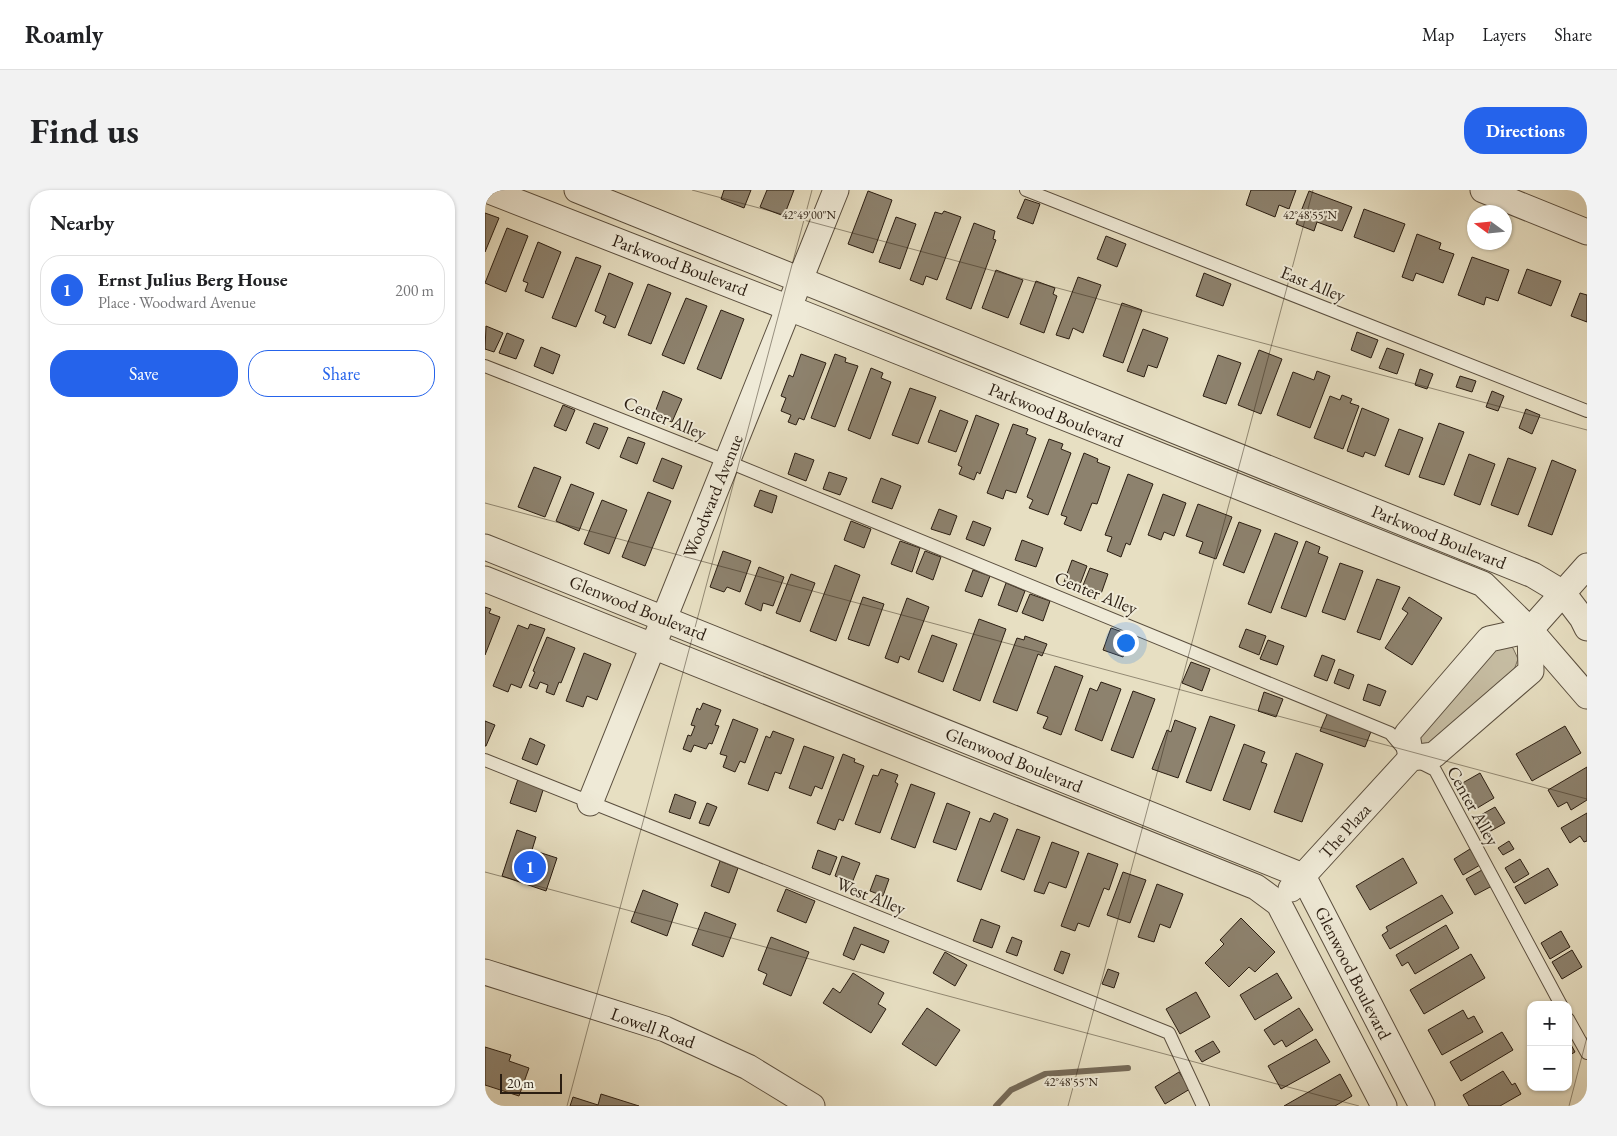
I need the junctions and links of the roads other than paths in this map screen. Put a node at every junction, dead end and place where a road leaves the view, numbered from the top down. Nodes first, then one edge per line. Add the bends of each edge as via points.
1 (577, 190) edge
2 (836, 190) edge
3 (1026, 190) edge
4 (1483, 190) edge
5 (491, 191) edge
6 (1587, 232) edge
7 (800, 280) junction
8 (789, 308) junction
9 (485, 366) edge
10 (1038, 392) junction
11 (1587, 411) edge
12 (727, 462) junction
13 (1265, 482) junction
14 (485, 547) edge
15 (1587, 566) edge
16 (485, 579) edge
17 (1563, 593) junction
18 (664, 618) junction
19 (1587, 628) edge
20 (1530, 630) junction
21 (653, 645) junction
22 (1587, 696) edge
23 (965, 755) junction
24 (1411, 758) junction
25 (485, 760) edge
26 (590, 803) junction
27 (1303, 876) junction
28 (1279, 904) junction
29 (485, 972) edge
30 (1559, 1001) edge
31 (1572, 1025) edge
32 (1587, 1053) edge
33 (811, 1106) edge
34 (1203, 1106) edge
35 (1384, 1106) edge
36 (1422, 1106) edge

1 - 7 street, Parkwood Boulevard
2 - 7 street, Woodward Avenue
3 - 11 lane, East Alley
4 - 6 street
5 - 8 street, Parkwood Boulevard
7 - 8 street, Woodward Avenue
7 - 10 street, Parkwood Boulevard
8 - 10 street, Parkwood Boulevard
8 - 12 street, Woodward Avenue
9 - 12 lane, Center Alley
10 - 13 street, Parkwood Boulevard
12 - 18 street, Woodward Avenue
12 - 24 lane, Center Alley via 1390,733
13 - 17 street, Parkwood Boulevard via 1533,575
13 - 20 street, Parkwood Boulevard via 1483,584
14 - 18 street, Glenwood Boulevard
15 - 17 street
16 - 21 street, Glenwood Boulevard
17 - 19 street, Parkwood Boulevard
17 - 20 street
18 - 21 street, Woodward Avenue
18 - 23 street, Glenwood Boulevard
20 - 22 street, Parkwood Boulevard
20 - 24 street via 1489,639 1407,734
20 - 24 street via 1531,671 1433,755
21 - 23 street, Glenwood Boulevard
21 - 26 street, Woodward Avenue
23 - 27 street, Glenwood Boulevard
23 - 28 street, Glenwood Boulevard via 1256,887
24 - 27 street, The Plaza
24 - 30 lane, Center Alley via 1435,770
25 - 26 lane, West Alley
26 - 34 lane, West Alley via 1169,1033
27 - 28 street, The Plaza
27 - 36 street, Glenwood Boulevard
28 - 35 street, Glenwood Boulevard
29 - 33 street, Lowell Road via 665,1029 748,1067
31 - 32 lane

